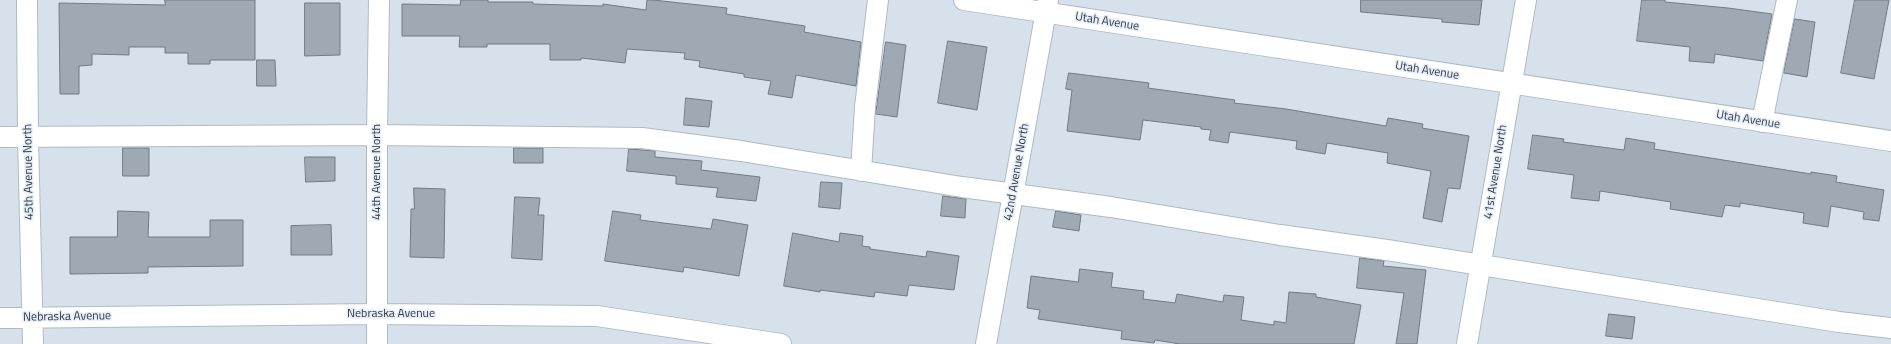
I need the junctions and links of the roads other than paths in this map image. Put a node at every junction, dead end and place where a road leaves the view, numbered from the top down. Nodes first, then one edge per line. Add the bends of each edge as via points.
1 (27, 0) edge
2 (379, 0) edge
3 (878, 0) edge
4 (964, 0) edge
5 (1526, 0) edge
6 (1787, 0) edge
7 (1047, 6) edge
8 (1510, 84) junction
9 (1762, 122) junction
10 (377, 134) junction
11 (0, 137) edge
12 (28, 137) junction
13 (1891, 141) edge
14 (861, 172) junction
15 (1012, 195) junction
16 (1480, 265) junction
17 (376, 314) junction
18 (33, 317) junction
19 (0, 318) edge
20 (1891, 328) edge
21 (32, 344) edge
22 (377, 344) edge
23 (781, 344) edge
24 (986, 344) edge
25 (1466, 344) edge

1 - 12 street, 45th Avenue North
2 - 10 street, 44th Avenue North
3 - 14 street via 865,107
4 - 7 street, Utah Avenue
5 - 8 street, 41st Avenue North
6 - 9 street
7 - 8 street, Utah Avenue
7 - 15 street, 42nd Avenue North
8 - 9 street, Utah Avenue
8 - 16 street, 41st Avenue North
9 - 13 street, Utah Avenue
10 - 12 street
10 - 14 street via 642,138 741,151
10 - 17 street, 44th Avenue North
11 - 12 street
12 - 18 street, 45th Avenue North
14 - 15 street
15 - 16 street via 1111,207
15 - 24 street, 42nd Avenue North
16 - 20 street
16 - 25 street, 41st Avenue North
17 - 18 street, Nebraska Avenue
17 - 22 street, 44th Avenue North
17 - 23 street, Nebraska Avenue via 597,316
18 - 19 street, Nebraska Avenue
18 - 21 street, 45th Avenue North

